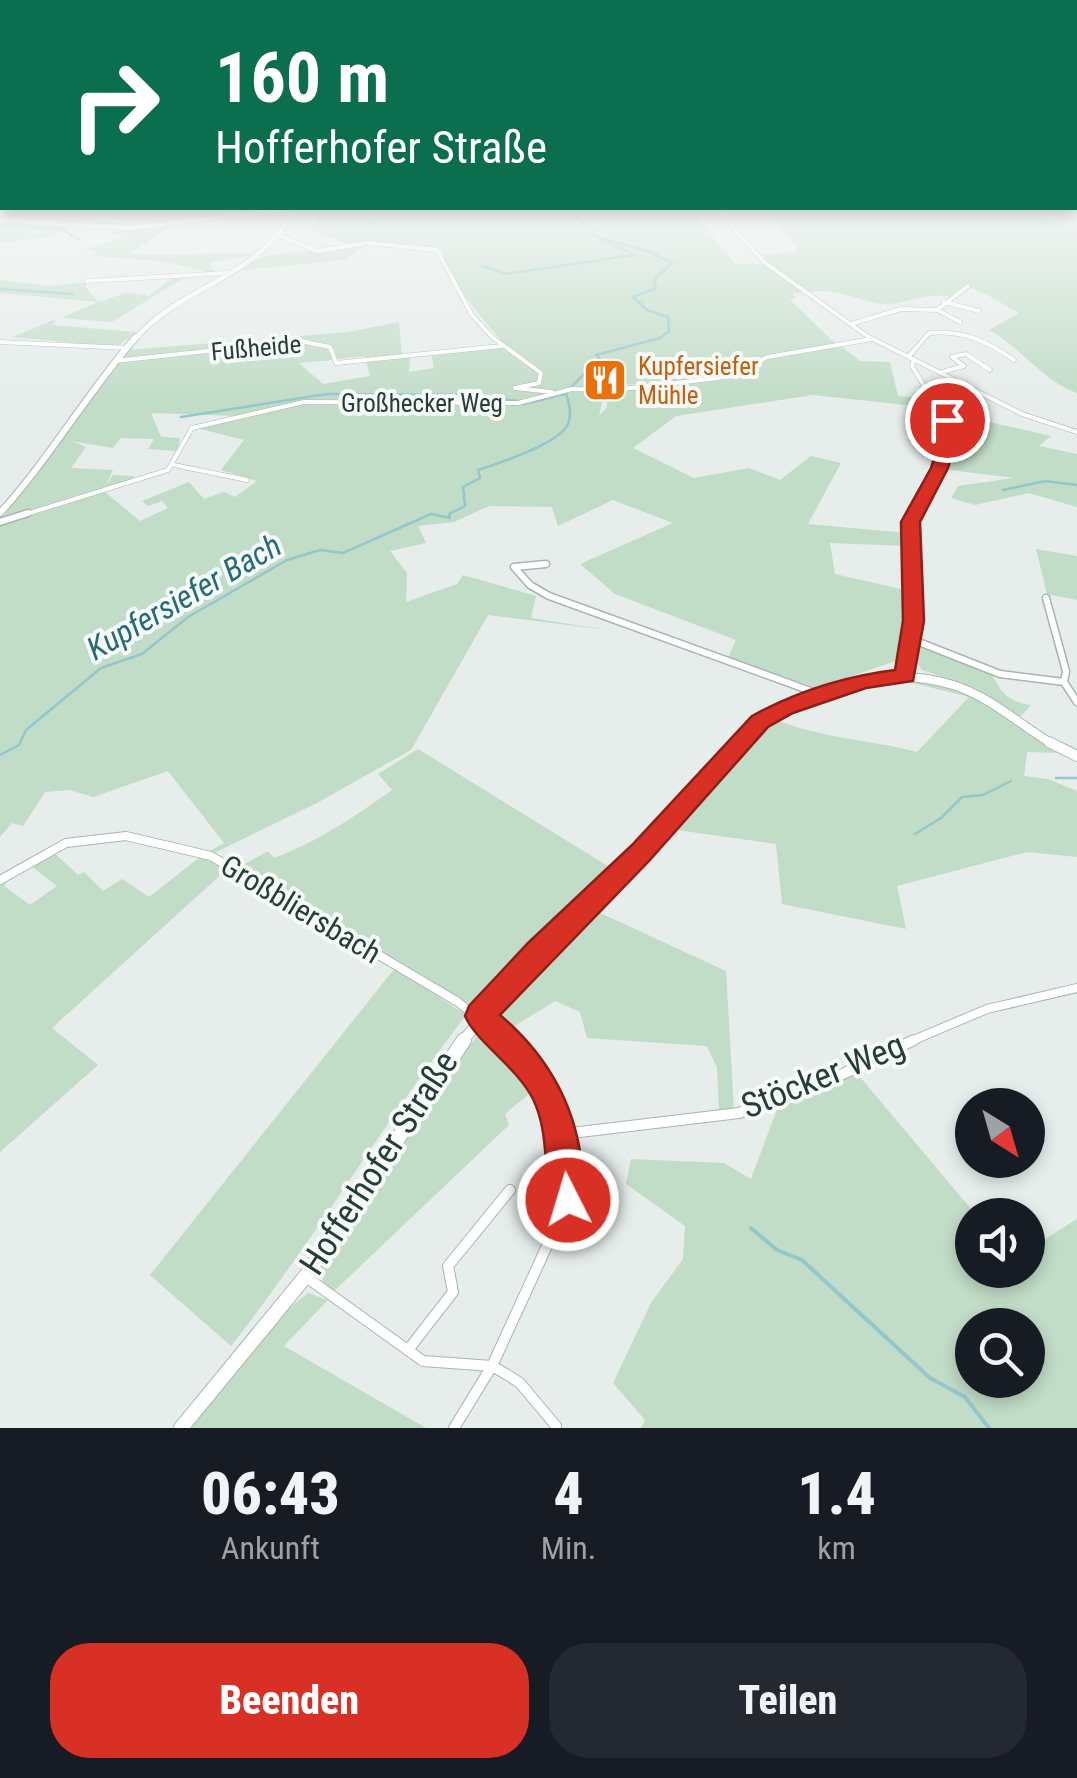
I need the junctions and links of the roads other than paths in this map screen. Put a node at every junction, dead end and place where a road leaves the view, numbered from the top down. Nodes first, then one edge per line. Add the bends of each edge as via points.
1 (235, 270) edge
2 (444, 270) edge
3 (777, 270) edge
4 (227, 274) junction
5 (87, 281) dead end
6 (968, 286) dead end
7 (944, 302) junction
8 (937, 310) junction
9 (979, 311) dead end
10 (960, 322) dead end
11 (850, 324) junction
12 (924, 326) dead end
13 (931, 332) junction
14 (872, 339) junction
15 (0, 342) edge
16 (502, 346) junction
17 (127, 348) junction
18 (912, 358) junction
19 (1014, 360) dead end
20 (115, 361) junction
21 (985, 368) dead end
22 (941, 372) junction
23 (563, 391) junction
24 (1077, 432) edge
25 (174, 464) junction
26 (248, 480) dead end
27 (0, 513) edge
28 (0, 522) edge
29 (546, 564) dead end
30 (1046, 598) dead end
31 (911, 638) junction
32 (905, 676) junction
33 (1064, 682) junction
34 (820, 695) junction
35 (1077, 702) edge
36 (1077, 756) edge
37 (0, 880) edge
38 (1077, 988) edge
39 (480, 1016) junction
40 (563, 1134) junction
41 (510, 1190) dead end
42 (305, 1277) junction
43 (408, 1350) junction
44 (492, 1366) junction
45 (556, 1426) edge
46 (181, 1428) edge
47 (454, 1428) edge

1 - 4 street
2 - 16 street
3 - 11 street
4 - 5 street
4 - 17 street via 172,307
6 - 7 street
7 - 8 street
7 - 9 street
8 - 10 street
8 - 11 street via 901,309
11 - 14 street
12 - 13 street
13 - 18 street
13 - 19 street via 977,336
14 - 18 street
14 - 23 street, Großhecker Weg via 768,356 705,381
15 - 17 street
16 - 20 street, Fußheide via 382,356 344,366 330,347 301,341
16 - 23 street via 542,373 540,383 515,388
17 - 20 street
18 - 22 street
18 - 31 street via 919,385 951,430 937,474 910,522
20 - 27 street
21 - 22 street via 962,355 952,357 964,366
22 - 24 street via 1022,414
23 - 25 street, Großhecker Weg via 505,404 288,405 192,428
25 - 26 street
25 - 28 street
29 - 34 street via 514,567 550,596
30 - 33 street
31 - 32 street
31 - 33 street via 1000,674
32 - 34 street, Hofferhofer Straße
32 - 36 street, Hofferhofer Straße via 971,692
33 - 35 street
34 - 39 street, Hofferhofer Straße via 770,715 740,738 640,853
37 - 39 street, Großbliersbach via 66,844 126,836 211,856
38 - 40 street, Stöcker Weg via 967,1013 738,1114
39 - 40 street, Großbliersbach via 513,1045 545,1088
39 - 42 street, Hofferhofer Straße
40 - 44 street, Großbliersbach via 566,1205
41 - 43 street via 448,1266 453,1292
42 - 43 street
42 - 46 street, Hofferhofer Straße
43 - 44 street via 423,1361
44 - 45 street via 520,1383
44 - 47 street

